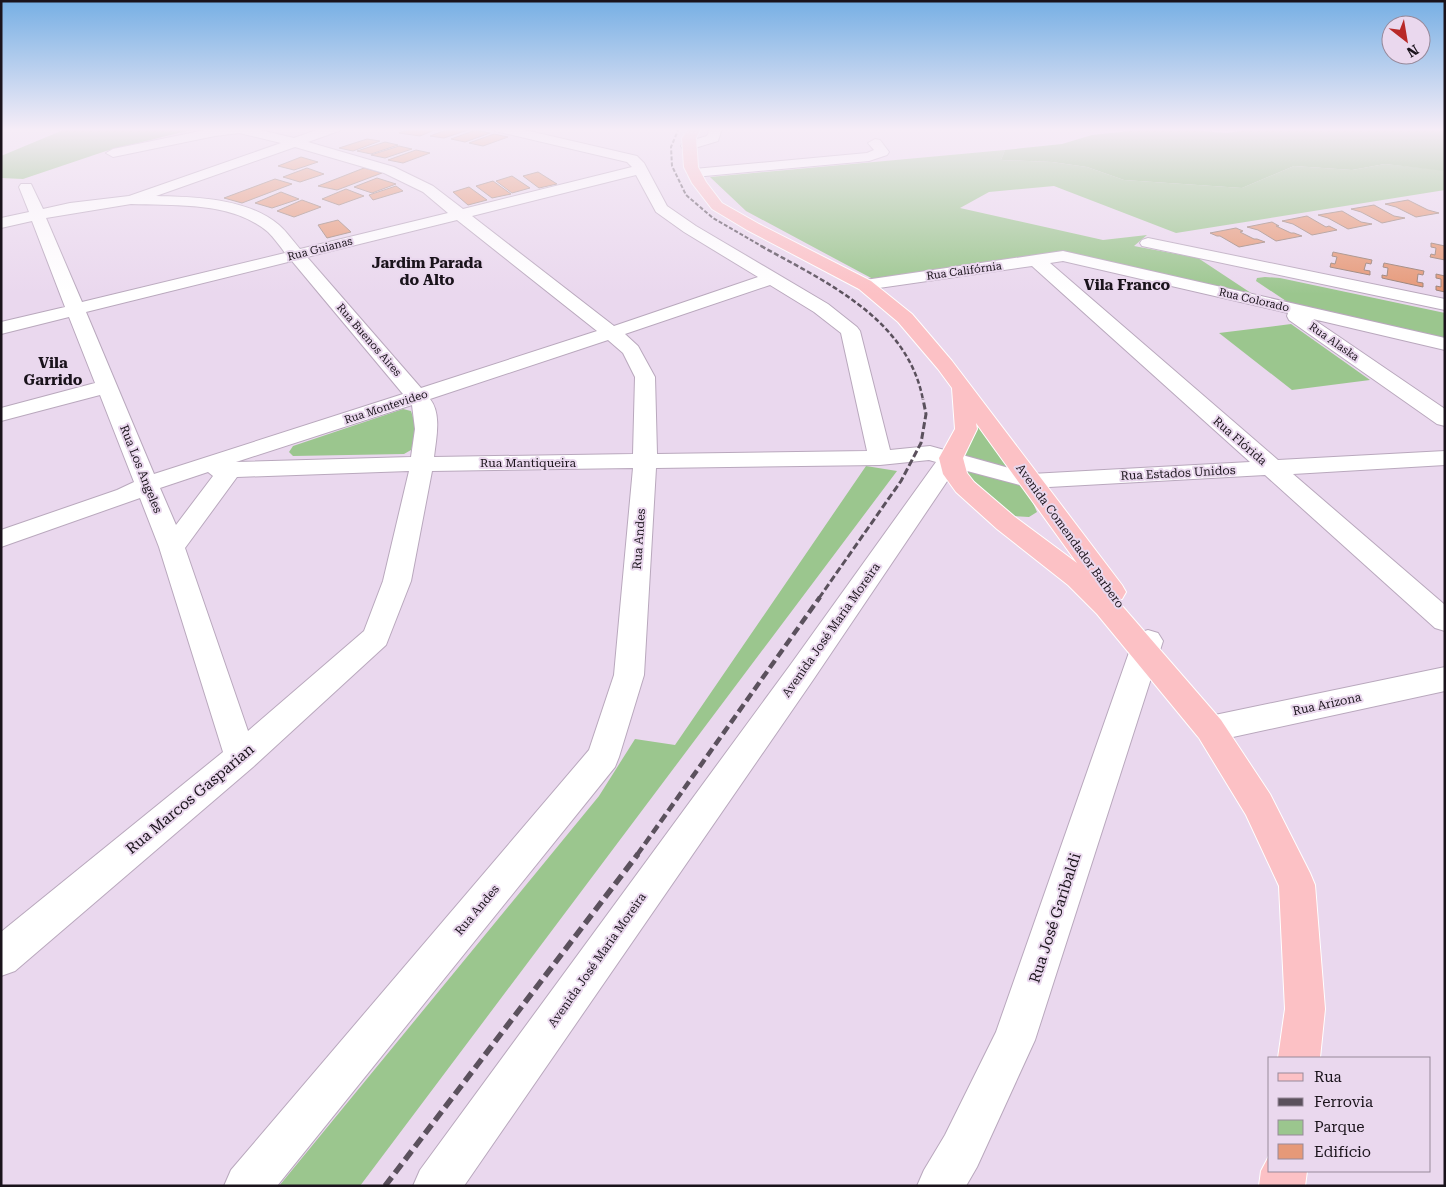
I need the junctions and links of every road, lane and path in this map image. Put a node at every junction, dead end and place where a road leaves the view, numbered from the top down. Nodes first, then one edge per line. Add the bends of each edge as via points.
1 (178, 183) edge
2 (416, 183) edge
3 (585, 183) edge
4 (647, 183) edge
5 (699, 183) edge
6 (26, 187) dead end
7 (131, 200) junction
8 (462, 214) junction
9 (38, 215) junction
10 (1, 223) edge
11 (1148, 243) dead end
12 (296, 255) junction
13 (1063, 256) joint
14 (1036, 260) junction
15 (1232, 260) junction
16 (772, 278) junction
17 (865, 286) junction
18 (1445, 305) edge
19 (1284, 308) junction
20 (76, 309) junction
21 (1, 328) edge
22 (611, 333) junction
23 (1445, 344) edge
24 (107, 386) junction
25 (962, 388) junction
26 (418, 396) junction
27 (1, 415) edge
28 (1445, 419) edge
29 (880, 458) junction
30 (951, 458) junction
31 (1445, 458) edge
32 (645, 462) junction
33 (422, 464) junction
34 (1272, 468) junction
35 (231, 470) junction
36 (177, 474) junction
37 (1031, 481) junction
38 (148, 484) junction
39 (1049, 507) junction
40 (999, 517) junction
41 (1, 539) edge
42 (172, 547) junction
43 (1445, 621) edge
44 (376, 637) joint
45 (1146, 647) junction
46 (1445, 679) edge
47 (1210, 730) junction
48 (241, 757) junction
49 (1, 957) edge
50 (1299, 1057) edge
51 (1284, 1172) edge
52 (247, 1186) edge
53 (436, 1186) edge
54 (940, 1186) edge
55 (1282, 1186) edge

1 - 7 street
2 - 8 street, Rua Andes
3 - 8 street, Rua Guianas
4 - 16 street via 662,209
5 - 17 main road, Avenida Comendador Barbero via 717,206
6 - 9 street, Rua Los Angeles
7 - 9 street
7 - 12 street, Rua Buenos Aires via 210,203 236,209 261,219
8 - 12 street, Rua Guianas
8 - 22 street, Rua Andes via 503,250
9 - 10 street
9 - 20 street, Rua Los Angeles
11 - 15 street
12 - 20 street, Rua Guianas
12 - 26 street, Rua Buenos Aires
13 - 14 street, Rua Califórnia
13 - 19 street, Rua Colorado
14 - 17 street, Rua Califórnia
14 - 34 street, Rua Flórida
15 - 18 street
15 - 19 street, Rua Alaska via 1231,266 1237,274
16 - 22 street, Rua Montevideo
16 - 29 street via 821,308 850,332
17 - 25 main road, Avenida Comendador Barbero via 905,318
19 - 23 street, Rua Colorado
19 - 28 street, Rua Alaska
20 - 21 street, Rua Guianas
20 - 24 street, Rua Los Angeles
22 - 26 street, Rua Montevideo
22 - 32 street, Rua Andes via 631,350 645,377
24 - 27 street
24 - 38 street, Rua Los Angeles
25 - 30 main road via 966,429
25 - 37 main road, Avenida Comendador Barbero
26 - 33 street, Rua Buenos Aires via 424,405 426,429
26 - 36 street, Rua Montevideo
29 - 30 street via 930,453
29 - 32 street, Rua Mantiqueira
30 - 37 street
30 - 40 main road, Avenida Comendador Barbero via 955,474 965,487
30 - 53 street, Avenida José Maria Moreira
31 - 34 street, Rua Estados Unidos
32 - 33 street, Rua Mantiqueira
32 - 52 street, Rua Andes via 629,675 604,757
33 - 35 street, Rua Mantiqueira
33 - 44 street, Rua Buenos Aires via 397,581
34 - 37 street, Rua Estados Unidos
34 - 43 street, Rua Flórida
35 - 36 street, Rua Mantiqueira
35 - 42 street
36 - 38 street, Rua Montevideo
37 - 39 main road, Avenida Comendador Barbero
38 - 41 street, Rua Montevideo via 126,495
38 - 42 street, Rua Los Angeles
39 - 40 main road via 1048,514 1032,522 1020,523
39 - 45 main road, Avenida Comendador Barbero
40 - 45 main road, Avenida Comendador Barbero via 1078,578
42 - 48 street, Rua Los Angeles
44 - 48 street, Rua Marcos Gasparian
45 - 47 main road, Avenida Comendador Barbero
45 - 54 street, Rua José Garibaldi via 1014,1040 961,1152
46 - 47 street, Rua Arizona
47 - 50 main road, Avenida Comendador Barbero via 1258,805 1297,885 1305,1009
48 - 49 street, Rua Marcos Gasparian
51 - 55 main road

